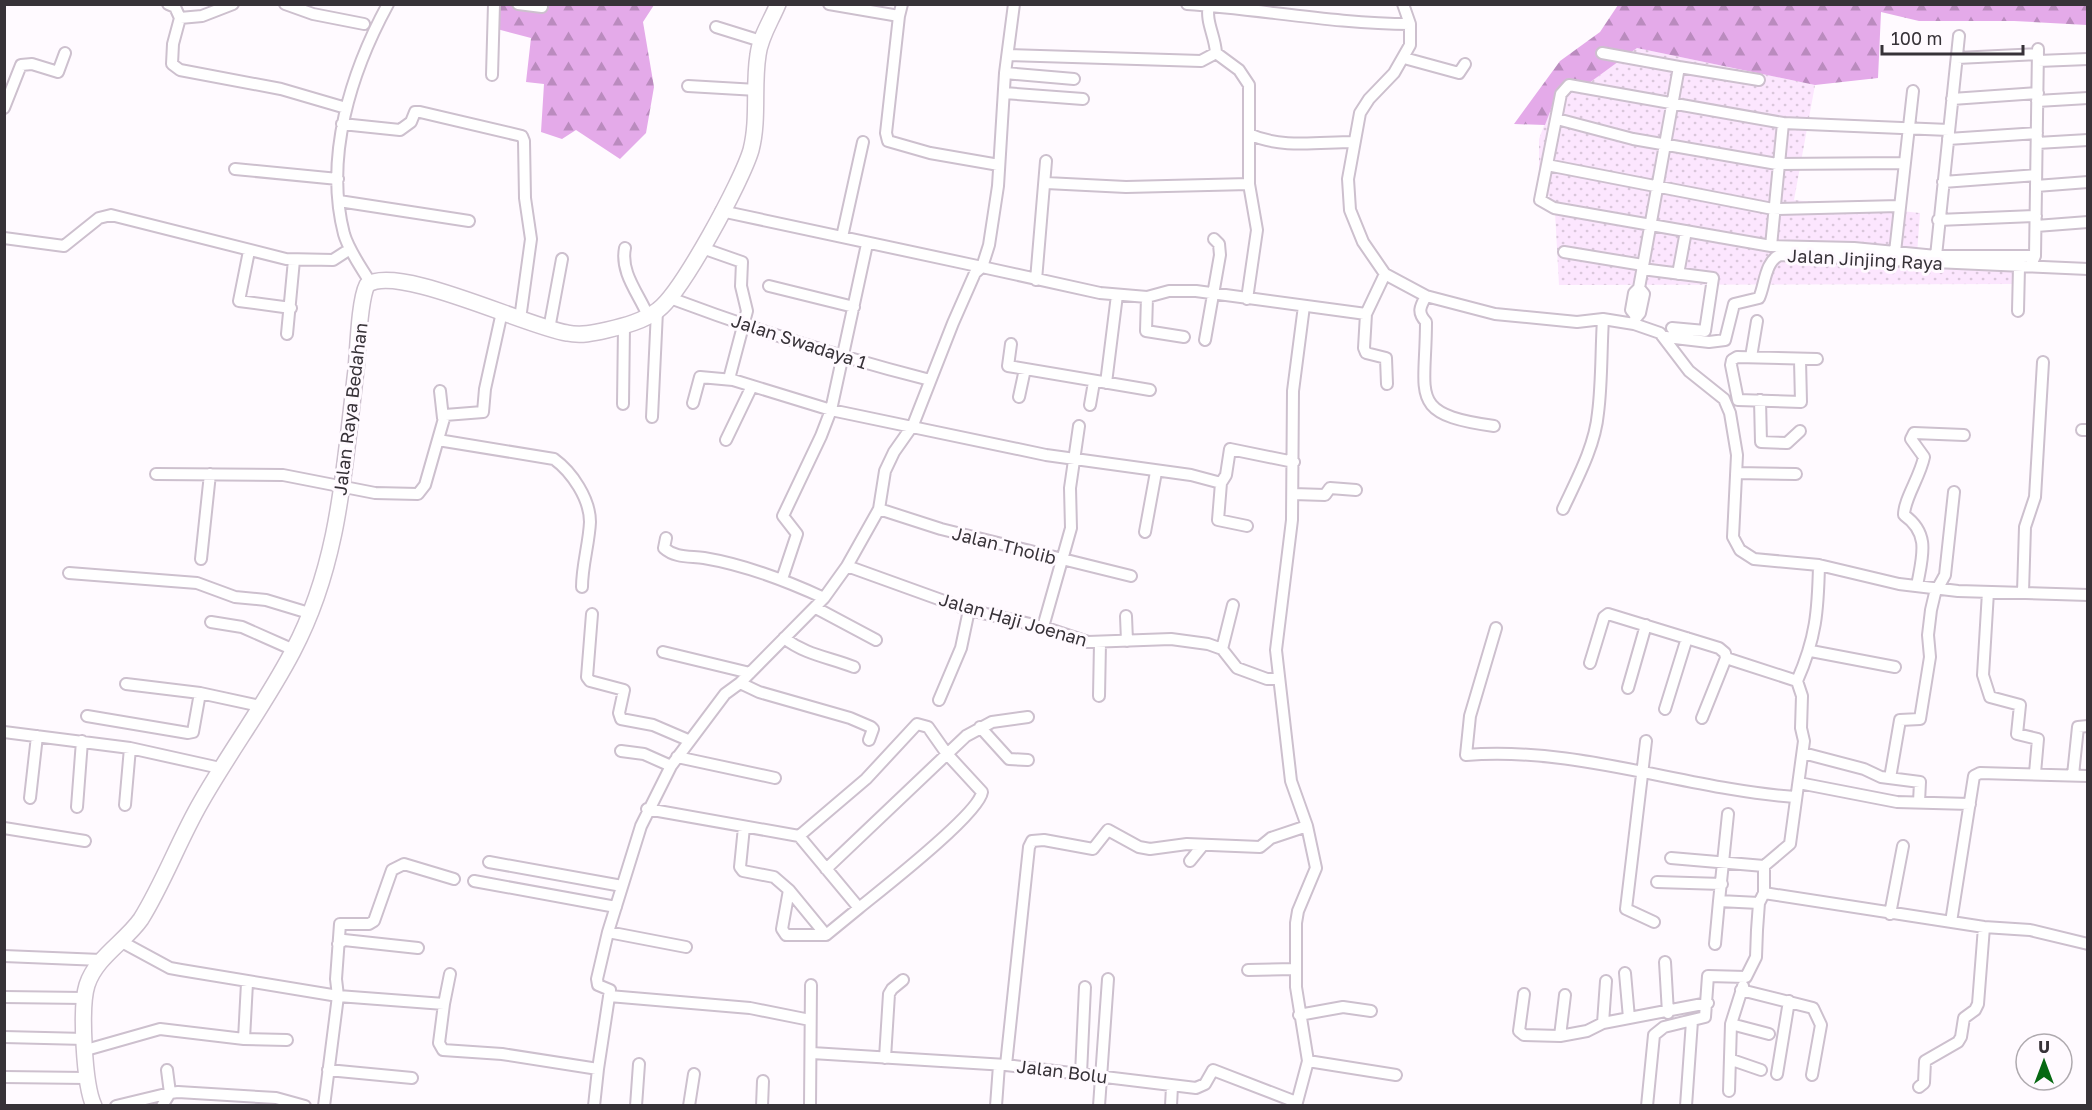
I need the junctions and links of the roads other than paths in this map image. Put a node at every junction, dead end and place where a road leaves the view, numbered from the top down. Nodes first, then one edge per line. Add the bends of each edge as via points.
1 (168, 4) edge
2 (233, 4) edge
3 (285, 4) edge
4 (300, 4) edge
5 (388, 4) edge
6 (494, 4) edge
7 (518, 4) edge
8 (778, 4) edge
9 (829, 4) edge
10 (1014, 4) edge
11 (1187, 4) edge
12 (1403, 4) edge
13 (1209, 5) edge
14 (317, 7) edge
15 (542, 7) dead end
16 (1250, 7) edge
17 (900, 10) edge
18 (180, 18) junction
19 (363, 24) junction
20 (1410, 24) junction
21 (716, 27) dead end
22 (375, 28) junction
23 (1959, 36) dead end
24 (761, 41) junction
25 (65, 53) dead end
26 (1216, 53) junction
27 (1602, 53) dead end
28 (1009, 55) junction
29 (2038, 55) junction
30 (1404, 58) junction
31 (1957, 58) junction
32 (2088, 59) edge
33 (1465, 64) dead end
34 (1679, 67) junction
35 (1005, 73) junction
36 (492, 75) dead end
37 (1074, 79) dead end
38 (1760, 80) dead end
39 (688, 86) dead end
40 (757, 90) junction
41 (1913, 91) dead end
42 (1004, 93) junction
43 (2038, 97) junction
44 (2088, 98) edge
45 (1083, 99) dead end
46 (1952, 99) junction
47 (1672, 102) junction
48 (4, 108) edge
49 (346, 108) junction
50 (1557, 119) junction
51 (1783, 123) junction
52 (342, 124) junction
53 (1910, 129) junction
54 (1250, 134) junction
55 (1948, 135) junction
56 (2037, 138) junction
57 (2088, 140) edge
58 (863, 142) dead end
59 (1353, 142) junction
60 (1665, 142) junction
61 (1046, 161) dead end
62 (1905, 163) junction
63 (1778, 164) junction
64 (999, 165) junction
65 (1547, 165) junction
66 (235, 168) dead end
67 (338, 179) junction
68 (2036, 180) junction
69 (1943, 182) junction
70 (2088, 182) edge
71 (1046, 183) junction
72 (1249, 184) junction
73 (1657, 187) junction
74 (339, 201) junction
75 (1899, 206) junction
76 (1773, 209) junction
77 (721, 212) junction
78 (1938, 220) junction
79 (469, 221) dead end
80 (2036, 221) junction
81 (2088, 222) edge
82 (1650, 225) junction
83 (1686, 231) junction
84 (842, 237) junction
85 (4, 238) edge
86 (1214, 239) dead end
87 (867, 244) junction
88 (1771, 246) junction
89 (625, 248) dead end
90 (702, 248) junction
91 (350, 249) junction
92 (249, 251) junction
93 (1564, 252) dead end
94 (1895, 252) junction
95 (1936, 256) junction
96 (562, 259) dead end
97 (294, 260) junction
98 (2033, 261) junction
99 (982, 267) junction
100 (1642, 267) junction
101 (2019, 267) junction
102 (2088, 269) edge
103 (1385, 274) junction
104 (1678, 274) junction
105 (1036, 280) junction
106 (370, 282) junction
107 (769, 286) dead end
108 (1212, 294) junction
109 (1117, 295) junction
110 (1426, 296) junction
111 (1147, 297) junction
112 (670, 298) junction
113 (1247, 299) junction
114 (1304, 306) junction
115 (854, 307) junction
116 (291, 308) junction
117 (2018, 311) dead end
118 (502, 312) junction
119 (652, 314) junction
120 (1366, 314) junction
121 (520, 319) junction
122 (1603, 319) junction
123 (1635, 320) junction
124 (1757, 321) dead end
125 (624, 326) junction
126 (743, 327) junction
127 (549, 329) junction
128 (1669, 333) junction
129 (287, 334) dead end
130 (1184, 337) dead end
131 (1205, 340) dead end
132 (1011, 344) dead end
133 (1751, 357) junction
134 (843, 358) junction
135 (1817, 359) dead end
136 (1800, 360) junction
137 (2043, 362) dead end
138 (1025, 369) junction
139 (729, 379) junction
140 (930, 380) junction
141 (1094, 382) junction
142 (1106, 383) junction
143 (1387, 384) dead end
144 (752, 386) junction
145 (1150, 390) dead end
146 (441, 391) dead end
147 (1735, 391) junction
148 (1019, 397) dead end
149 (1724, 399) junction
150 (1760, 400) junction
151 (693, 403) dead end
152 (623, 405) dead end
153 (1090, 405) dead end
154 (831, 410) junction
155 (652, 417) dead end
156 (443, 418) junction
157 (913, 425) junction
158 (1079, 426) dead end
159 (1494, 426) dead end
160 (1800, 432) dead end
161 (1964, 435) dead end
162 (438, 440) junction
163 (726, 440) dead end
164 (1076, 460) junction
165 (1294, 462) junction
166 (1156, 471) junction
167 (1736, 473) junction
168 (156, 474) dead end
169 (210, 474) junction
170 (1796, 474) dead end
171 (1221, 483) junction
172 (343, 488) junction
173 (1356, 490) dead end
174 (1954, 492) dead end
175 (1293, 495) junction
176 (879, 509) junction
177 (1563, 509) dead end
178 (1247, 526) dead end
179 (1145, 532) dead end
180 (666, 538) dead end
181 (201, 559) dead end
182 (1064, 561) junction
183 (1819, 565) junction
184 (848, 566) junction
185 (69, 573) dead end
186 (1131, 576) dead end
187 (782, 579) junction
188 (1917, 586) junction
189 (582, 587) dead end
190 (1937, 588) junction
191 (1988, 592) junction
192 (2024, 592) junction
193 (2088, 596) edge
194 (824, 598) junction
195 (1233, 605) dead end
196 (816, 608) junction
197 (969, 610) junction
198 (309, 613) junction
199 (592, 614) dead end
200 (1126, 616) dead end
201 (211, 622) dead end
202 (1646, 625) junction
203 (1043, 627) junction
204 (1496, 628) dead end
205 (784, 638) junction
206 (1687, 638) junction
207 (876, 640) dead end
208 (1127, 641) junction
209 (1100, 644) junction
210 (1222, 649) junction
211 (294, 650) junction
212 (1810, 651) junction
213 (663, 652) dead end
214 (1726, 658) junction
215 (1590, 663) dead end
216 (854, 667) dead end
217 (1895, 667) dead end
218 (750, 673) junction
219 (1278, 679) junction
220 (1797, 681) junction
221 (740, 683) junction
222 (126, 684) dead end
223 (1628, 688) dead end
224 (200, 693) junction
225 (1099, 696) dead end
226 (939, 700) dead end
227 (260, 706) junction
228 (1665, 709) dead end
229 (87, 716) dead end
230 (1028, 717) dead end
231 (1702, 718) dead end
232 (2088, 726) edge
233 (980, 727) junction
234 (4, 732) edge
235 (37, 736) junction
236 (688, 740) junction
237 (869, 740) dead end
238 (82, 741) junction
239 (1646, 741) dead end
240 (130, 748) junction
241 (621, 751) dead end
242 (1803, 753) junction
243 (947, 754) junction
244 (1028, 760) dead end
245 (674, 761) junction
246 (220, 768) junction
247 (1644, 772) junction
248 (2035, 773) junction
249 (2073, 775) junction
250 (2088, 776) edge
251 (776, 778) dead end
252 (1890, 778) junction
253 (1799, 783) junction
254 (1795, 797) junction
255 (30, 798) dead end
256 (1919, 802) junction
257 (1970, 804) junction
258 (125, 805) dead end
259 (77, 807) dead end
260 (647, 809) junction
261 (1728, 814) dead end
262 (1307, 826) junction
263 (744, 827) junction
264 (4, 828) edge
265 (799, 836) junction
266 (85, 841) dead end
267 (1203, 845) junction
268 (1903, 846) dead end
269 (1671, 858) dead end
270 (1190, 861) dead end
271 (489, 862) dead end
272 (1722, 864) junction
273 (1764, 866) junction
274 (826, 869) junction
275 (454, 879) dead end
276 (474, 881) dead end
277 (1657, 882) dead end
278 (1722, 884) junction
279 (622, 886) junction
280 (789, 890) junction
281 (1762, 898) junction
282 (1719, 901) junction
283 (616, 907) junction
284 (859, 908) junction
285 (1890, 914) junction
286 (1654, 922) dead end
287 (1951, 922) junction
288 (1984, 927) junction
289 (608, 932) junction
290 (826, 935) junction
291 (122, 942) junction
292 (338, 944) junction
293 (1715, 944) dead end
294 (2088, 944) edge
295 (686, 947) dead end
296 (418, 948) dead end
297 (4, 956) edge
298 (101, 960) junction
299 (1665, 962) dead end
300 (1295, 969) junction
301 (1248, 970) dead end
302 (1625, 973) dead end
303 (450, 974) dead end
304 (1746, 977) junction
305 (1108, 979) dead end
306 (903, 980) dead end
307 (1606, 981) dead end
308 (247, 983) junction
309 (810, 985) dead end
310 (1085, 987) dead end
311 (1741, 990) junction
312 (1524, 994) dead end
313 (1565, 995) dead end
314 (338, 996) junction
315 (609, 996) junction
316 (4, 997) edge
317 (84, 998) junction
318 (1789, 1001) junction
319 (1708, 1003) junction
320 (444, 1004) junction
321 (1371, 1011) dead end
322 (1668, 1012) junction
323 (1299, 1015) junction
324 (1629, 1018) junction
325 (810, 1020) junction
326 (1692, 1021) junction
327 (1603, 1023) junction
328 (1731, 1024) junction
329 (1769, 1034) dead end
330 (1560, 1036) junction
331 (4, 1037) edge
332 (244, 1039) junction
333 (287, 1040) dead end
334 (85, 1045) junction
335 (812, 1053) junction
336 (885, 1058) junction
337 (1732, 1060) junction
338 (1308, 1061) junction
339 (639, 1064) dead end
340 (1003, 1065) junction
341 (598, 1069) junction
342 (167, 1070) dead end
343 (327, 1070) junction
344 (1761, 1070) dead end
345 (694, 1074) dead end
346 (1081, 1074) junction
347 (1777, 1074) dead end
348 (1396, 1075) dead end
349 (1812, 1075) dead end
350 (1101, 1076) junction
351 (4, 1077) edge
352 (86, 1078) junction
353 (412, 1078) dead end
354 (763, 1081) dead end
355 (1172, 1086) junction
356 (1919, 1087) dead end
357 (1729, 1091) dead end
358 (170, 1093) junction
359 (1296, 1104) edge
360 (94, 1106) edge
361 (116, 1106) edge
362 (162, 1106) edge
363 (305, 1106) edge
364 (324, 1106) edge
365 (594, 1106) edge
366 (636, 1106) edge
367 (689, 1106) edge
368 (762, 1106) edge
369 (810, 1106) edge
370 (996, 1106) edge
371 (1099, 1106) edge
372 (1171, 1106) edge
373 (1647, 1106) edge
374 (1686, 1106) edge

1 - 18 street via 178,10
2 - 18 street via 202,16
3 - 19 street
4 - 14 street
5 - 22 street
6 - 36 street
7 - 15 street
8 - 24 street
9 - 17 street
10 - 28 street
11 - 13 street
12 - 20 street
13 - 16 street
13 - 26 street via 1206,16 1215,36
14 - 19 street
16 - 20 street via 1367,24
17 - 64 street via 888,141
18 - 49 street via 171,54 172,64 180,70 281,89
19 - 22 street
20 - 30 street via 1411,38
21 - 24 street
22 - 49 street
23 - 31 street
24 - 40 street
25 - 48 street via 58,72 32,64 21,66
26 - 28 street via 1201,61
26 - 54 street via 1239,70 1249,85
27 - 34 street
28 - 35 street
29 - 31 street
29 - 32 street
29 - 43 street
30 - 33 street via 1458,73
30 - 59 street via 1360,113
31 - 46 street
34 - 38 street
34 - 47 street
35 - 37 street
35 - 42 street
39 - 40 street
40 - 77 street via 751,149
41 - 53 street
42 - 45 street
42 - 64 street
43 - 44 street
43 - 46 street
43 - 56 street
46 - 55 street
47 - 50 street via 1569,85 1561,94
47 - 51 street
47 - 60 street
49 - 52 street
50 - 60 street via 1633,139
50 - 65 street
51 - 53 street
51 - 63 street
52 - 67 street
52 - 121 street via 400,130 411,122 415,112 420,112 522,136 531,239
53 - 55 street
53 - 62 street
54 - 59 street via 1282,144
54 - 72 street
55 - 56 street
55 - 69 street
56 - 57 street
56 - 68 street
58 - 84 street
59 - 103 street via 1348,179 1350,210 1363,242
60 - 63 street
60 - 73 street
61 - 71 street
62 - 63 street
62 - 75 street
63 - 76 street
64 - 99 street via 989,245
65 - 73 street
65 - 82 street via 1539,198 1543,204
66 - 67 street
67 - 74 street
68 - 69 street
68 - 70 street
68 - 80 street
69 - 78 street
71 - 72 street via 1126,187
71 - 105 street
72 - 113 street via 1257,230
73 - 76 street
73 - 82 street
74 - 79 street
74 - 91 street
75 - 76 street
75 - 94 street
76 - 88 street
77 - 84 street
77 - 90 street
78 - 80 street
78 - 95 street
80 - 81 street
80 - 98 street
82 - 83 street
82 - 100 street
83 - 88 street
83 - 104 street
84 - 87 street
85 - 92 street via 64,246 99,218 111,215
86 - 108 street via 1220,255
87 - 99 street
87 - 115 street
88 - 94 street
89 - 119 street via 622,258 627,276
90 - 112 street
90 - 126 street via 742,262 741,286 747,304
91 - 97 street via 333,260
91 - 106 street
92 - 97 street
92 - 116 street via 239,301
93 - 100 street
94 - 95 street
95 - 98 street
96 - 127 street
97 - 116 street
98 - 101 street, Jalan Jinjing Raya
98 - 102 street, Jalan Jinjing Raya
99 - 105 street
99 - 140 street via 975,273
100 - 104 street
100 - 123 street via 1639,288 1644,294
101 - 117 street
101 - 128 street, Jalan Jinjing Raya via 1780,255 1769,267 1759,298 1734,304 1725,340 1709,342
103 - 110 street
103 - 120 street
104 - 128 street via 1713,278 1705,331
105 - 109 street
106 - 118 street via 426,287
106 - 172 street, Jalan Raya Bedahan via 365,288
107 - 115 street
108 - 111 street via 1169,291
108 - 113 street
108 - 131 street
109 - 111 street
109 - 142 street
110 - 122 street via 1518,317 1577,322
110 - 159 street via 1420,315 1426,322 1425,394 1430,406 1443,416 1464,423
111 - 130 street via 1146,331
112 - 119 street
112 - 126 street, Jalan Swadaya 1
113 - 114 street
114 - 120 street
114 - 165 street via 1293,391
115 - 134 street
116 - 129 street
118 - 121 street
118 - 156 street via 483,412 448,413
119 - 125 street
119 - 155 street
120 - 143 street via 1364,348 1370,355 1386,358
121 - 127 street
122 - 123 street
122 - 177 street via 1599,412 1581,471
123 - 128 street
124 - 133 street
125 - 127 street via 579,334
125 - 152 street
126 - 134 street, Jalan Swadaya 1
126 - 139 street
128 - 149 street via 1689,371
132 - 138 street via 1008,366
133 - 136 street
133 - 147 street via 1732,360
134 - 140 street, Jalan Swadaya 1
134 - 154 street
135 - 136 street
136 - 150 street via 1801,402
137 - 192 street via 2035,497 2025,527
138 - 141 street
138 - 148 street
139 - 144 street
139 - 151 street via 700,377
140 - 157 street
141 - 142 street
141 - 153 street
142 - 145 street
144 - 154 street
144 - 163 street
146 - 156 street
147 - 149 street
147 - 150 street via 1738,400
149 - 167 street via 1736,439
150 - 160 street via 1761,442 1787,443
154 - 157 street
154 - 187 street via 783,516 797,534
156 - 162 street
157 - 164 street
157 - 176 street via 885,471
158 - 164 street
161 - 188 street via 1914,433 1911,439 1924,457 1904,506 1904,515 1917,524 1922,536
162 - 172 street via 425,485 418,494
162 - 189 street via 554,459 564,467 578,486 590,519
164 - 166 street
164 - 182 street via 1071,528
165 - 171 street via 1230,449
165 - 175 street
166 - 171 street
166 - 179 street
167 - 170 street
167 - 183 street via 1732,527 1740,550 1764,561
168 - 169 street
169 - 172 street via 299,476
169 - 181 street
171 - 178 street via 1218,520
172 - 198 street, Jalan Raya Bedahan via 330,559
173 - 175 street via 1330,488 1326,495
174 - 190 street via 1945,576
175 - 219 street via 1277,633
176 - 182 street, Jalan Tholib
176 - 184 street
180 - 187 street via 664,548 677,555 728,562
182 - 186 street, Jalan Tholib
182 - 203 street
183 - 188 street
183 - 212 street via 1818,609
184 - 194 street
184 - 197 street, Jalan Haji Joenan
185 - 198 street via 197,583 235,597 266,600
187 - 194 street
188 - 190 street
190 - 191 street
190 - 252 street via 1931,610 1930,657 1920,719 1900,720
191 - 192 street
191 - 248 street via 1985,688 1990,697 2020,705 2017,734 2038,740
192 - 193 street
194 - 196 street
195 - 210 street
196 - 205 street
196 - 207 street
197 - 203 street, Jalan Haji Joenan
197 - 226 street via 961,648
198 - 211 street, Jalan Raya Bedahan
199 - 236 street via 590,681 624,690 621,719 653,725
200 - 208 street
201 - 211 street via 242,627
202 - 206 street
202 - 215 street via 1608,614
202 - 223 street
203 - 209 street, Jalan Haji Joenan
204 - 247 street via 1470,716 1466,755 1543,755
205 - 216 street via 801,651
205 - 218 street
206 - 214 street via 1719,648
206 - 228 street
208 - 209 street, Jalan Haji Joenan
208 - 210 street, Jalan Haji Joenan via 1182,639
209 - 225 street
210 - 219 street via 1237,668
211 - 227 street, Jalan Raya Bedahan
212 - 217 street
212 - 220 street
213 - 218 street
214 - 220 street
214 - 231 street
218 - 221 street
219 - 262 street via 1292,781
220 - 242 street via 1802,696
221 - 236 street via 725,694
221 - 237 street via 871,727
222 - 224 street
224 - 227 street
224 - 229 street via 193,732
227 - 246 street, Jalan Raya Bedahan
230 - 233 street
232 - 249 street via 2078,727
233 - 243 street
233 - 244 street via 1009,759
234 - 235 street
235 - 238 street
235 - 255 street
236 - 245 street
238 - 240 street
238 - 259 street
239 - 247 street
240 - 246 street
240 - 258 street
241 - 245 street
242 - 252 street
242 - 253 street
243 - 265 street via 928,727 917,724 866,779
243 - 274 street
243 - 284 street via 980,788 981,796 925,853
245 - 251 street
245 - 260 street
246 - 291 street, Jalan Raya Bedahan via 149,904
247 - 254 street via 1759,795
247 - 286 street via 1626,909
248 - 249 street
248 - 257 street via 1976,774
249 - 250 street
252 - 256 street via 1920,782
253 - 254 street
253 - 256 street via 1897,802
254 - 273 street via 1790,844
256 - 257 street
257 - 287 street
260 - 263 street
260 - 279 street
261 - 272 street
262 - 267 street via 1272,838 1260,847
262 - 300 street via 1316,868 1298,911
263 - 265 street
263 - 280 street via 740,867 778,879
264 - 266 street
265 - 274 street
267 - 270 street
267 - 340 street via 1145,848 1108,830 1093,849 1044,840 1030,843
268 - 285 street
269 - 272 street
271 - 279 street
272 - 273 street
272 - 278 street
273 - 281 street
274 - 284 street
275 - 292 street via 404,864 397,866 392,870 374,921 340,924
276 - 283 street
277 - 278 street
278 - 282 street
279 - 283 street
280 - 290 street
280 - 290 street via 783,933
281 - 282 street
281 - 285 street
281 - 304 street via 1756,957
282 - 293 street
283 - 289 street
284 - 290 street
285 - 287 street
287 - 288 street
288 - 294 street via 2040,932
288 - 356 street via 1978,1004 1964,1018 1958,1042 1925,1061 1924,1080
289 - 295 street
289 - 315 street via 597,980 598,985 610,989
291 - 298 street, Jalan Raya Bedahan
291 - 308 street via 170,968
292 - 296 street via 344,940
292 - 314 street
297 - 298 street
298 - 317 street, Jalan Raya Bedahan
299 - 322 street
300 - 301 street
300 - 323 street
302 - 324 street
303 - 320 street
304 - 311 street
304 - 319 street via 1708,976
305 - 350 street
306 - 336 street via 889,994
307 - 327 street
308 - 314 street
308 - 332 street
309 - 325 street
310 - 346 street
311 - 318 street
311 - 328 street
312 - 330 street via 1521,1034
313 - 330 street
314 - 320 street
314 - 343 street
315 - 325 street via 750,1008
315 - 341 street
316 - 317 street
317 - 334 street, Jalan Raya Bedahan
318 - 347 street
318 - 349 street via 1813,1008 1821,1025
319 - 322 street
319 - 326 street via 1705,1017
320 - 341 street via 439,1043 443,1050 502,1054
321 - 323 street via 1344,1007
322 - 324 street
323 - 338 street
324 - 327 street
325 - 335 street
326 - 373 street via 1664,1027 1654,1035
326 - 374 street
327 - 330 street via 1587,1031
328 - 329 street
328 - 337 street
331 - 334 street
332 - 333 street
332 - 334 street via 160,1029
334 - 352 street, Jalan Raya Bedahan
335 - 336 street, Jalan Bolu
335 - 369 street
336 - 340 street, Jalan Bolu
337 - 344 street
337 - 357 street
338 - 348 street
338 - 359 street
339 - 366 street
340 - 346 street, Jalan Bolu
340 - 370 street
341 - 365 street
342 - 358 street
343 - 353 street
343 - 364 street
345 - 367 street
346 - 350 street, Jalan Bolu
350 - 355 street, Jalan Bolu
350 - 371 street
351 - 352 street
352 - 360 street, Jalan Raya Bedahan
354 - 368 street
355 - 359 street, Jalan Bolu via 1202,1087 1210,1072 1218,1071
355 - 372 street
358 - 361 street
358 - 362 street
358 - 363 street via 276,1098

